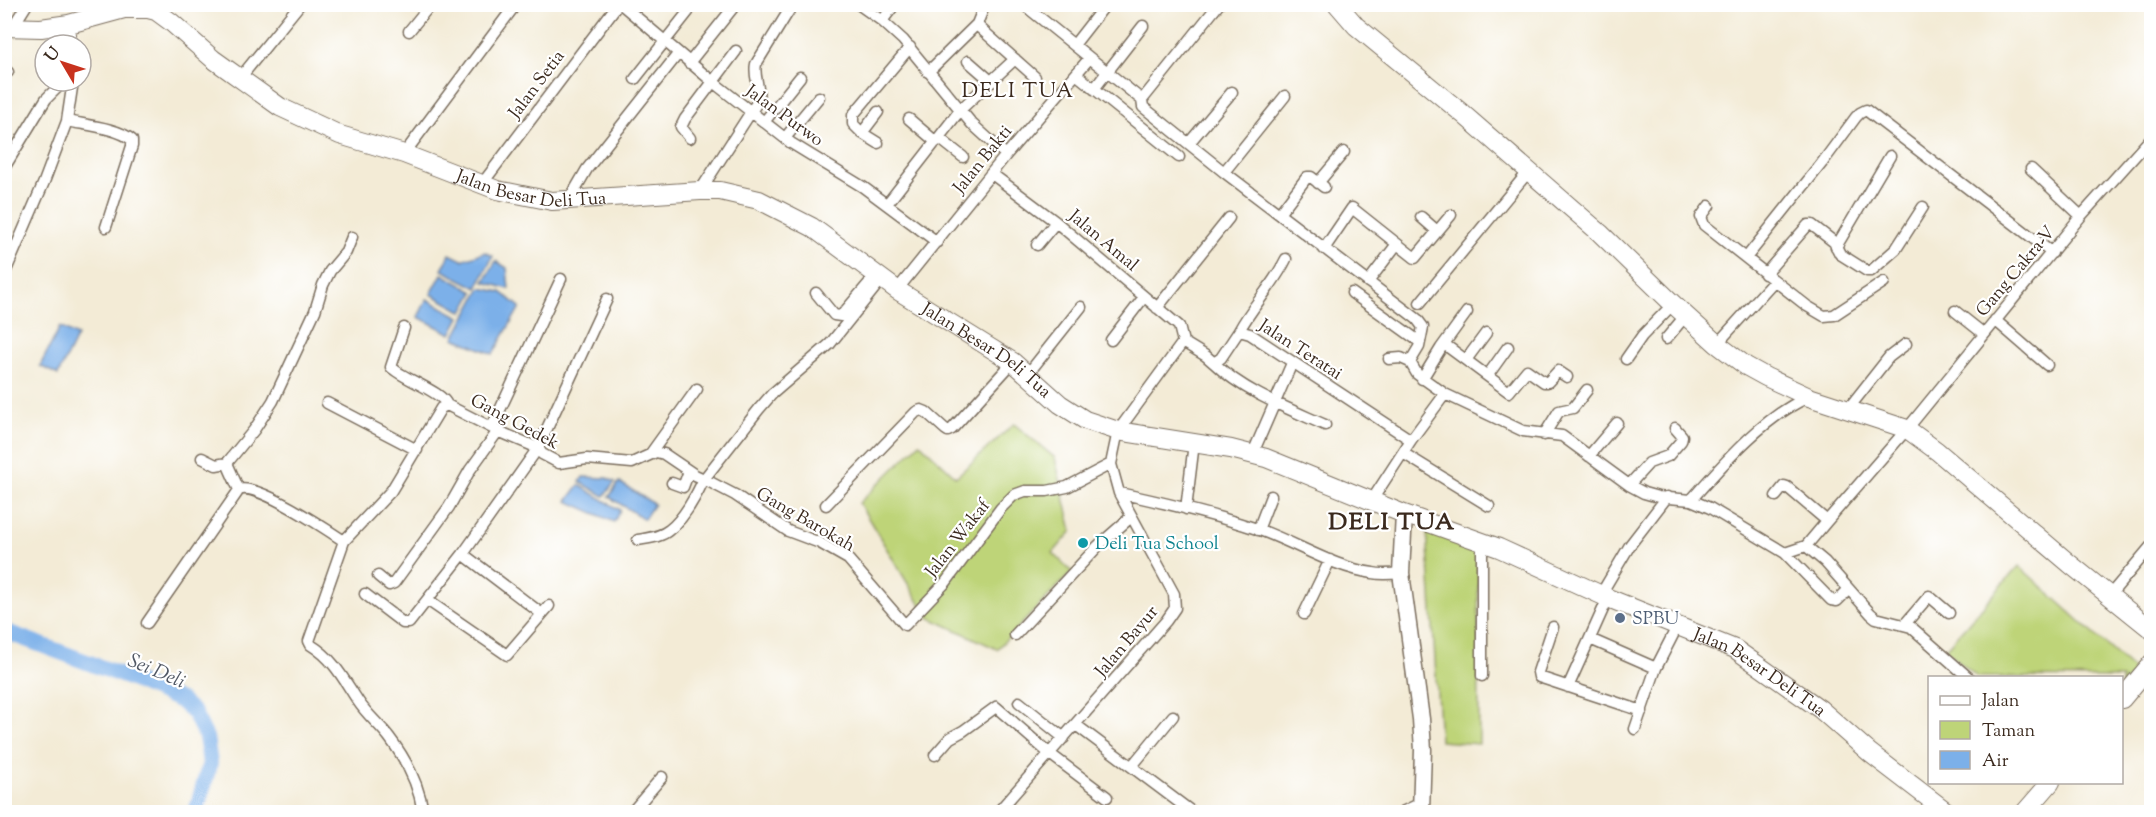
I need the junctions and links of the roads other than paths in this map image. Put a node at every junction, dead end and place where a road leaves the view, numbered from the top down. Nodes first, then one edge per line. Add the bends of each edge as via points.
1 (27, 4) edge
2 (300, 4) edge
3 (432, 4) edge
4 (516, 4) edge
5 (619, 4) edge
6 (691, 4) edge
7 (736, 4) edge
8 (793, 4) edge
9 (858, 4) edge
10 (895, 4) edge
11 (984, 4) edge
12 (1023, 4) edge
13 (1106, 4) edge
14 (1219, 4) edge
15 (1337, 4) edge
16 (158, 8) edge
17 (882, 21) junction
18 (69, 24) junction
19 (977, 24) junction
20 (1143, 26) dead end
21 (8, 27) edge
22 (410, 32) dead end
23 (70, 33) edge
24 (665, 42) junction
25 (1074, 45) junction
26 (910, 47) junction
27 (736, 51) dead end
28 (678, 54) junction
29 (1016, 59) junction
30 (1091, 59) junction
31 (968, 61) dead end
32 (689, 63) junction
33 (928, 72) junction
34 (1107, 72) junction
35 (1076, 74) junction
36 (1035, 77) dead end
37 (240, 78) junction
38 (800, 78) dead end
39 (635, 80) dead end
40 (713, 82) junction
41 (992, 82) junction
42 (1094, 89) junction
43 (1232, 92) dead end
44 (52, 93) edge
45 (71, 93) edge
46 (1285, 96) dead end
47 (819, 97) dead end
48 (1143, 104) junction
49 (961, 109) junction
50 (750, 112) junction
51 (878, 112) dead end
52 (909, 119) dead end
53 (1133, 120) junction
54 (67, 121) junction
55 (764, 122) junction
56 (862, 133) junction
57 (2151, 137) edge
58 (690, 138) dead end
59 (785, 138) junction
60 (938, 140) junction
61 (878, 143) dead end
62 (1189, 143) junction
63 (1344, 152) dead end
64 (404, 154) junction
65 (1006, 155) junction
66 (1890, 156) dead end
67 (1179, 157) dead end
68 (963, 158) dead end
69 (4, 168) edge
70 (2031, 169) dead end
71 (1529, 171) junction
72 (1224, 172) junction
73 (992, 174) junction
74 (482, 184) junction
75 (700, 191) junction
76 (568, 200) junction
77 (887, 204) junction
78 (1709, 206) dead end
79 (1923, 207) dead end
80 (1280, 214) junction
81 (1450, 215) dead end
82 (2081, 216) junction
83 (1421, 217) dead end
84 (1229, 218) dead end
85 (1056, 222) junction
86 (106, 227) dead end
87 (1437, 231) junction
88 (352, 237) dead end
89 (937, 242) junction
90 (1397, 244) junction
91 (1036, 245) dead end
92 (1836, 247) junction
93 (1324, 249) junction
94 (2052, 253) junction
95 (1746, 258) junction
96 (1286, 260) dead end
97 (4, 276) edge
98 (879, 277) junction
99 (1770, 277) junction
100 (561, 279) dead end
101 (1368, 282) junction
102 (1884, 282) dead end
103 (897, 290) junction
104 (816, 292) dead end
105 (1352, 293) dead end
106 (1144, 297) junction
107 (607, 299) dead end
108 (1420, 303) dead end
109 (1082, 307) dead end
110 (1157, 308) junction
111 (1679, 309) junction
112 (1955, 311) dead end
113 (1467, 312) dead end
114 (1995, 320) junction
115 (404, 328) dead end
116 (1239, 331) junction
117 (1486, 333) dead end
118 (1984, 334) junction
119 (1665, 339) dead end
120 (1111, 340) dead end
121 (1183, 342) junction
122 (1420, 342) junction
123 (1444, 344) junction
124 (1717, 344) junction
125 (1906, 344) dead end
126 (1508, 347) dead end
127 (1389, 359) dead end
128 (1626, 359) dead end
129 (1466, 360) junction
130 (1013, 362) junction
131 (1410, 362) junction
132 (1214, 363) junction
133 (1292, 363) junction
134 (2047, 364) dead end
135 (1027, 375) junction
136 (1488, 375) junction
137 (1567, 377) dead end
138 (1422, 379) junction
139 (697, 389) dead end
140 (1587, 390) dead end
141 (1445, 394) junction
142 (1809, 397) junction
143 (1274, 402) junction
144 (327, 403) dead end
145 (447, 405) junction
146 (1848, 409) junction
147 (1514, 414) dead end
148 (1617, 423) dead end
149 (1507, 424) junction
150 (1325, 425) dead end
151 (1675, 428) dead end
152 (495, 429) junction
153 (1907, 429) junction
154 (1118, 431) junction
155 (1544, 435) junction
156 (1411, 440) junction
157 (1194, 443) junction
158 (538, 448) junction
159 (417, 450) junction
160 (651, 453) junction
161 (1253, 453) junction
162 (1403, 453) junction
163 (1589, 456) junction
164 (202, 458) dead end
165 (226, 463) junction
166 (1111, 464) junction
167 (689, 471) junction
168 (704, 479) junction
169 (672, 483) dead end
170 (1629, 485) junction
171 (239, 490) junction
172 (1119, 493) junction
173 (1271, 496) dead end
174 (1776, 496) dead end
175 (1667, 497) junction
176 (1372, 500) junction
177 (1691, 500) junction
178 (826, 505) dead end
179 (1490, 506) dead end
180 (1186, 509) junction
181 (1408, 516) junction
182 (1131, 517) junction
183 (1827, 520) junction
184 (1258, 530) junction
185 (638, 540) dead end
186 (344, 541) junction
187 (1482, 542) junction
188 (2151, 545) edge
189 (1806, 546) junction
190 (1785, 553) junction
191 (463, 554) junction
192 (1330, 560) junction
193 (1401, 573) junction
194 (378, 576) dead end
195 (1848, 590) junction
196 (365, 594) dead end
197 (1604, 596) junction
198 (2110, 596) junction
199 (427, 600) junction
200 (1949, 613) dead end
201 (1304, 614) dead end
202 (147, 623) dead end
203 (1905, 624) junction
204 (904, 625) joint
205 (1677, 625) junction
206 (1553, 627) dead end
207 (2151, 630) edge
208 (1015, 635) dead end
209 (1590, 639) junction
210 (2151, 663) edge
211 (1656, 669) junction
212 (1482, 676) dead end
213 (1967, 676) edge
214 (1568, 687) junction
215 (2123, 697) edge
216 (1019, 702) dead end
217 (1642, 711) junction
218 (1173, 716) dead end
219 (1076, 726) junction
220 (1635, 729) dead end
221 (1064, 738) junction
222 (1050, 754) junction
223 (935, 755) dead end
224 (1132, 766) junction
225 (662, 777) dead end
226 (2050, 784) edge
227 (1107, 797) dead end
228 (1424, 809) edge
229 (634, 812) edge
230 (423, 813) edge
231 (998, 813) edge
232 (1192, 813) edge
233 (1402, 813) edge
234 (1947, 813) edge
235 (2025, 813) edge

1 - 21 street
2 - 37 street
3 - 22 street
4 - 64 street
5 - 24 street, Jalan Purwo
5 - 74 street, Jalan Setia
6 - 24 street
7 - 32 street
8 - 50 street via 756,64 759,98
9 - 17 street
10 - 17 street
11 - 19 street
12 - 25 street
13 - 25 street
14 - 48 street
15 - 71 main road via 1356,26
16 - 18 main road, Jalan Besar Deli Tua via 124,9
16 - 37 main road, Jalan Besar Deli Tua
17 - 26 street
18 - 21 main road, Jalan Besar Deli Tua
18 - 23 street
19 - 29 street
19 - 33 street
20 - 34 street
24 - 28 street, Jalan Purwo
24 - 39 street
25 - 30 street
26 - 33 street
26 - 56 street via 853,115 853,124
27 - 40 street
28 - 32 street, Jalan Purwo
28 - 76 street via 587,169
29 - 36 street
29 - 41 street
30 - 34 street
30 - 35 street, Jalan Bakti
31 - 41 street
32 - 40 street, Jalan Purwo
33 - 49 street
34 - 42 street
34 - 48 street
35 - 42 street
35 - 65 street, Jalan Bakti
37 - 64 main road, Jalan Besar Deli Tua via 280,107 315,124
38 - 55 street
40 - 50 street, Jalan Purwo
40 - 58 street via 681,127
41 - 49 street
42 - 53 street
43 - 62 street
44 - 69 street
45 - 54 street
46 - 72 street
47 - 59 street
48 - 53 street
48 - 62 street
49 - 60 street
49 - 65 street
50 - 55 street, Jalan Purwo
50 - 75 street
51 - 56 street
52 - 60 street
53 - 67 street
54 - 86 street via 110,130 132,140
54 - 97 street
55 - 59 street, Jalan Purwo
56 - 61 street
57 - 82 street, Gang Cakra-V
59 - 77 street, Jalan Purwo
60 - 68 street
60 - 77 street
62 - 72 street
63 - 80 street via 1321,185 1307,177
64 - 74 main road, Jalan Besar Deli Tua
65 - 73 street, Jalan Bakti
66 - 92 street
70 - 82 street
71 - 108 street
71 - 111 main road
72 - 80 street
73 - 85 street, Jalan Amal
73 - 89 street, Jalan Bakti
74 - 76 main road, Jalan Besar Deli Tua via 544,200
75 - 76 main road, Jalan Besar Deli Tua
75 - 98 main road, Jalan Besar Deli Tua via 740,195 767,203 812,227
77 - 89 street, Jalan Purwo
78 - 95 street via 1701,217 1704,225
79 - 92 street via 1896,249 1871,271 1840,254
80 - 93 street
81 - 87 street
82 - 94 street, Gang Cakra-V
83 - 87 street
84 - 110 street
85 - 91 street
85 - 106 street, Jalan Amal
87 - 90 street via 1415,258
88 - 165 street via 323,285 273,401
89 - 103 street, Jalan Bakti
90 - 93 street via 1352,208
90 - 101 street
92 - 99 street via 1808,225
93 - 101 street
94 - 95 street via 1866,110 1860,112
94 - 114 street, Gang Cakra-V
95 - 99 street
96 - 116 street
98 - 103 main road, Jalan Besar Deli Tua
98 - 104 street via 841,316 834,315
98 - 168 street via 830,344 759,409
99 - 102 street via 1807,306 1829,317
99 - 124 street
100 - 152 street
101 - 122 street via 1420,322
103 - 130 main road, Jalan Besar Deli Tua
105 - 122 street
106 - 110 street, Jalan Amal
106 - 120 street
107 - 158 street
109 - 135 street
110 - 121 street, Jalan Amal via 1179,326
111 - 119 street
111 - 124 main road
111 - 128 street via 1642,336
112 - 118 street
113 - 123 street
114 - 118 street, Gang Cakra-V
114 - 134 street
115 - 145 street via 391,367 442,397
116 - 132 street, Jalan Teratai
116 - 133 street, Jalan Teratai via 1258,338
117 - 129 street
118 - 153 street, Gang Cakra-V
121 - 132 street
121 - 154 street
122 - 131 street
123 - 129 street
123 - 138 street
124 - 142 main road via 1746,366
125 - 146 street via 1889,357
126 - 136 street
127 - 131 street
129 - 136 street
130 - 135 main road, Jalan Besar Deli Tua
130 - 178 street via 952,429 945,429 926,412 916,412
131 - 138 street
132 - 143 street
133 - 143 street
133 - 156 street, Jalan Teratai
135 - 154 main road, Jalan Besar Deli Tua via 1068,410
136 - 137 street via 1509,392 1527,370 1544,382 1558,371
138 - 141 street
139 - 160 street
140 - 155 street via 1573,408 1559,411
141 - 149 street
141 - 156 street
142 - 146 main road
142 - 177 street via 1736,451
143 - 150 street
143 - 161 street
144 - 159 street
145 - 152 street, Gang Gedek
145 - 159 street, Gang Gedek via 441,408
146 - 153 main road
147 - 149 street
148 - 163 street
149 - 155 street
151 - 170 street via 1682,436 1681,441 1665,458 1646,466
152 - 158 street, Gang Gedek
152 - 194 street via 449,507 394,583 389,585
153 - 183 street, Gang Cakra-V
153 - 198 main road
154 - 157 main road, Jalan Besar Deli Tua
154 - 166 street, Jalan Bayur
155 - 163 street via 1563,436
156 - 162 street
157 - 161 main road, Jalan Besar Deli Tua
157 - 180 street
158 - 160 street, Gang Gedek via 559,463 586,459 632,463
158 - 191 street
159 - 186 street, Gang Gedek via 391,491
160 - 167 street via 664,454
161 - 176 main road, Jalan Besar Deli Tua
162 - 176 street
162 - 179 street
163 - 170 street
164 - 165 street via 216,465
165 - 171 street
166 - 172 street, Jalan Bayur
166 - 204 street, Jalan Wakaf via 1066,487 1014,495 946,582
167 - 168 street
167 - 169 street via 683,487
168 - 185 street via 670,530
168 - 204 street, Gang Barokah via 788,531 848,559
170 - 175 street via 1644,493
171 - 186 street via 247,488 273,499
171 - 202 street
172 - 180 street
172 - 182 street, Jalan Bayur
173 - 184 street
174 - 183 street via 1787,487
175 - 177 street
175 - 197 street via 1630,545
176 - 181 main road, Jalan Besar Deli Tua
177 - 190 street
180 - 184 street
181 - 187 main road, Jalan Besar Deli Tua
181 - 193 main road
181 - 228 main road via 1410,577 1433,750
182 - 208 street via 1098,546
182 - 219 street, Jalan Bayur via 1174,594 1175,608
183 - 189 street, Gang Cakra-V
184 - 192 street
186 - 230 street, Gang Gedek via 309,640 336,666 399,752 415,784
187 - 197 main road, Jalan Besar Deli Tua
187 - 212 street
188 - 198 street
189 - 190 street
189 - 195 street
190 - 195 street via 1831,600 1837,601
191 - 199 street
191 - 199 street via 545,610 507,655
192 - 193 street via 1374,573
192 - 201 street
193 - 228 main road via 1421,718
195 - 203 street via 1876,618
196 - 199 street via 406,624
197 - 205 main road, Jalan Besar Deli Tua
197 - 209 street
198 - 207 main road
200 - 203 street via 1929,597
203 - 213 street
205 - 211 street
205 - 234 main road, Jalan Besar Deli Tua via 1735,649 1820,709
206 - 214 street via 1538,675
209 - 211 street
209 - 214 street
210 - 215 main road
211 - 217 street
214 - 217 street
216 - 221 street
217 - 220 street
218 - 224 street
219 - 221 street, Jalan Bayur
219 - 224 street
221 - 222 street, Jalan Bayur
222 - 223 street via 994,707 950,738
222 - 227 street
222 - 231 street, Jalan Bayur
224 - 232 street
225 - 229 street
226 - 235 main road
228 - 233 street

